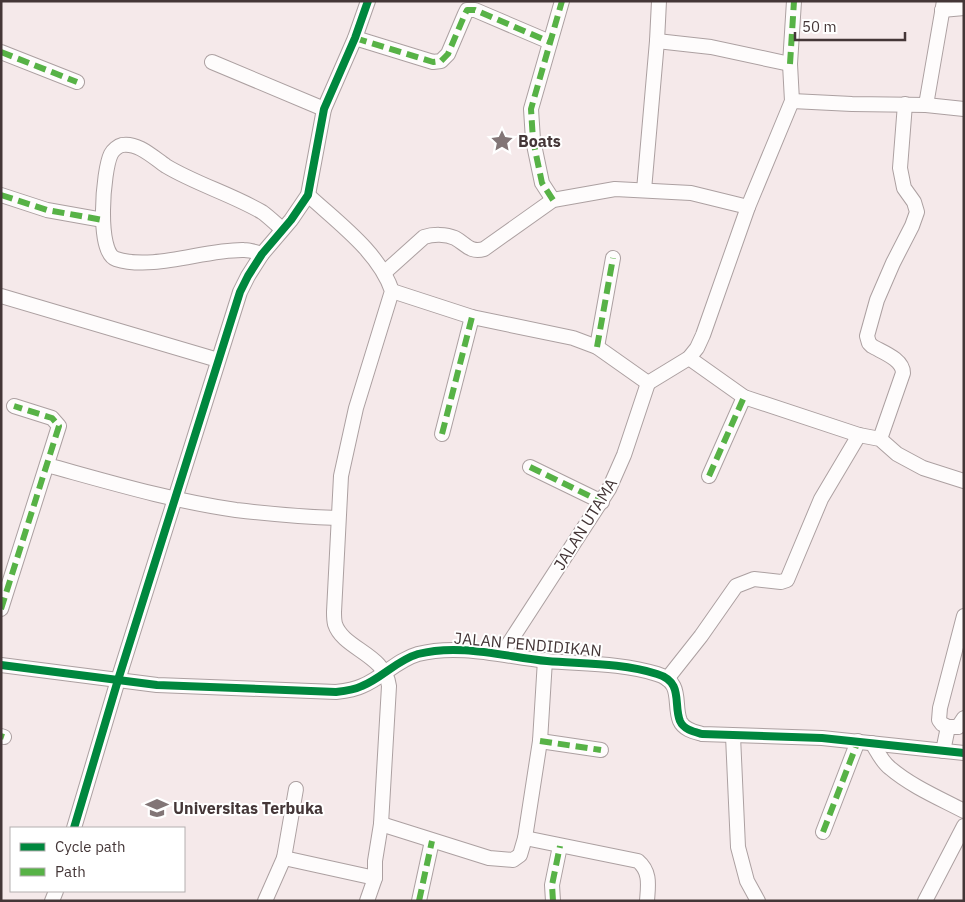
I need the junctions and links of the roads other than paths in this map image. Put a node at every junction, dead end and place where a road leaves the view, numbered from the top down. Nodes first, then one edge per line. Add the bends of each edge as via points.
1 (368, 1) edge
2 (562, 1) edge
3 (658, 1) edge
4 (794, 1) edge
5 (943, 5) edge
6 (964, 8) edge
7 (355, 38) junction
8 (657, 41) junction
9 (550, 42) junction
10 (1, 52) edge
11 (212, 62) dead end
12 (790, 64) junction
13 (77, 82) dead end
14 (792, 101) junction
15 (906, 104) junction
16 (926, 105) junction
17 (324, 109) junction
18 (964, 109) edge
19 (644, 190) junction
20 (1, 195) edge
21 (308, 195) junction
22 (554, 200) junction
23 (748, 207) junction
24 (103, 220) junction
25 (282, 229) junction
26 (262, 254) junction
27 (613, 258) dead end
28 (385, 272) junction
29 (392, 291) junction
30 (1, 296) edge
31 (472, 317) junction
32 (597, 347) junction
33 (689, 358) junction
34 (218, 360) junction
35 (648, 383) junction
36 (744, 397) junction
37 (14, 406) dead end
38 (442, 434) dead end
39 (859, 436) junction
40 (880, 439) junction
41 (47, 464) junction
42 (530, 467) dead end
43 (709, 476) dead end
44 (964, 482) edge
45 (176, 498) junction
46 (602, 502) junction
47 (338, 518) junction
48 (6, 573) edge
49 (1, 609) edge
50 (964, 616) edge
51 (502, 654) junction
52 (546, 660) junction
53 (1, 665) edge
54 (384, 671) junction
55 (667, 679) junction
56 (118, 680) junction
57 (964, 718) edge
58 (948, 727) junction
59 (733, 736) junction
60 (540, 741) junction
61 (865, 742) junction
62 (601, 750) dead end
63 (943, 751) junction
64 (964, 753) edge
65 (296, 789) dead end
66 (964, 811) edge
67 (381, 824) junction
68 (964, 826) edge
69 (74, 827) edge
70 (823, 832) dead end
71 (525, 838) junction
72 (432, 841) junction
73 (560, 846) junction
74 (284, 858) junction
75 (375, 878) junction
76 (264, 901) edge
77 (367, 901) edge
78 (419, 901) edge
79 (553, 901) edge
80 (647, 901) edge
81 (758, 901) edge
82 (925, 901) edge

1 - 7 street
2 - 9 street
3 - 8 street
4 - 12 street
5 - 6 street
5 - 16 street
7 - 9 street via 433,62 441,61 448,54 465,14 468,10 475,10
7 - 17 street
8 - 12 street via 710,47
8 - 19 street
9 - 22 street via 531,109 533,140 542,184
10 - 13 street
11 - 17 street
12 - 14 street
14 - 15 street
14 - 23 street
15 - 16 street
15 - 40 street via 900,168 904,188 916,208 916,217 877,300 867,336 868,343 903,368
16 - 18 street
17 - 21 street
19 - 22 street via 615,189
19 - 23 street via 691,194
20 - 24 street via 47,210
21 - 25 street
21 - 28 street
22 - 28 street via 484,249 474,250 455,238 431,235 424,237
23 - 33 street via 703,335
24 - 25 street via 109,159 114,150 123,145 140,148 167,166 246,203
24 - 26 street via 106,250 116,259 137,262 166,260 245,250
25 - 26 street
26 - 34 street via 240,292
27 - 32 street
28 - 29 street
29 - 31 street
29 - 47 street via 356,408 342,476
30 - 34 street
31 - 32 street via 572,338
31 - 38 street
32 - 35 street
33 - 35 street
33 - 36 street
34 - 45 street
35 - 46 street, JALAN UTAMA via 624,456
36 - 39 street
36 - 43 street
37 - 41 street via 58,423
39 - 40 street
39 - 55 street via 821,499 788,580 754,579 736,586
40 - 44 street via 897,454 923,468
41 - 45 street
41 - 48 street
42 - 46 street
45 - 47 street via 235,510
45 - 56 street
46 - 51 street, JALAN UTAMA
47 - 54 street via 335,624 340,633
48 - 49 street
50 - 58 street via 940,708 939,720
51 - 52 street, JALAN PENDIDIKAN
51 - 54 street, JALAN PENDIDIKAN via 434,651 411,657
52 - 55 street, JALAN PENDIDIKAN via 637,668
52 - 60 street
53 - 56 street, JALAN PENDIDIKAN
54 - 56 street, JALAN PENDIDIKAN via 364,685 336,692 192,687
54 - 67 street via 388,679 389,700
55 - 59 street via 677,695 680,721 684,726 702,734
56 - 69 street
57 - 58 street via 958,727
58 - 63 street
59 - 61 street
59 - 81 street via 738,847 746,881
60 - 62 street
60 - 71 street
61 - 63 street
61 - 66 street via 889,768
61 - 70 street
63 - 64 street
65 - 74 street
67 - 72 street
67 - 75 street
68 - 82 street
71 - 72 street via 520,855 509,860 489,858
71 - 73 street
72 - 78 street
73 - 79 street via 552,884
73 - 80 street via 638,861 645,868 648,879
74 - 75 street
74 - 76 street
75 - 77 street

